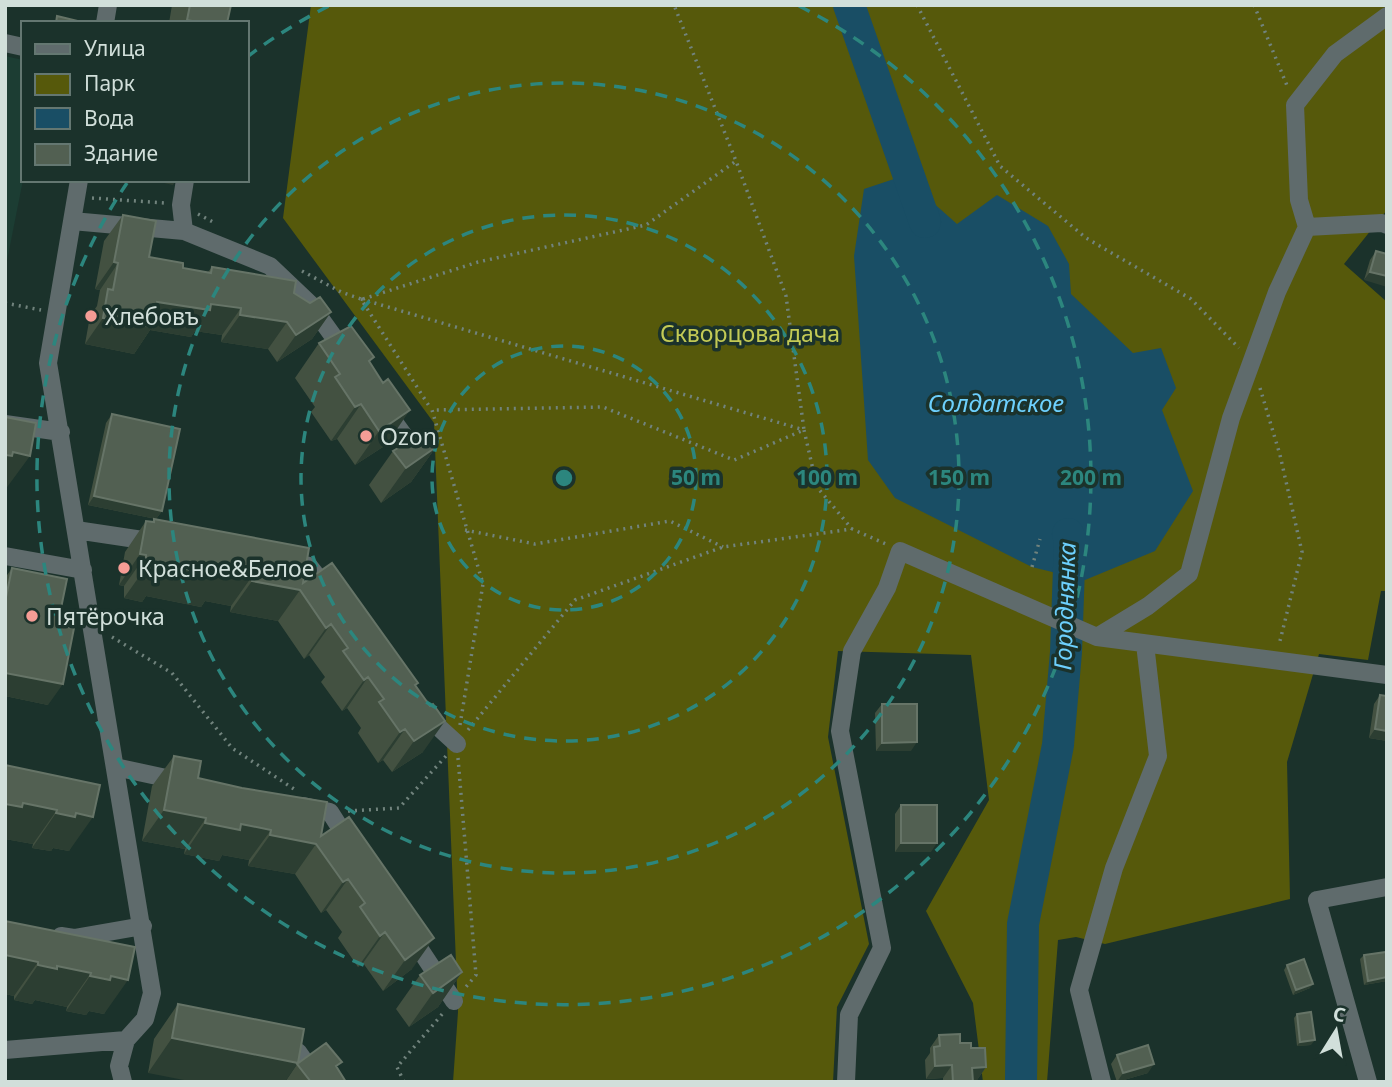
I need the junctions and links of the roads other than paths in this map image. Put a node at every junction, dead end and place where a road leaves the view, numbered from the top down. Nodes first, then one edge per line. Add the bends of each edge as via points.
1 (1387, 16) edge
2 (79, 182) edge
3 (185, 182) edge
4 (72, 221) junction
5 (1387, 225) edge
6 (1307, 227) junction
7 (184, 232) junction
8 (356, 369) edge
9 (371, 390) edge
10 (5, 424) edge
11 (61, 432) junction
12 (418, 455) edge
13 (76, 530) junction
14 (172, 545) edge
15 (5, 556) edge
16 (268, 560) edge
17 (83, 570) junction
18 (343, 610) edge
19 (1097, 637) junction
20 (1145, 644) junction
21 (1387, 675) edge
22 (410, 697) edge
23 (457, 744) road end
24 (115, 767) junction
25 (195, 784) edge
26 (293, 797) edge
27 (359, 857) edge
28 (1387, 887) edge
29 (403, 924) edge
30 (142, 926) junction
31 (46, 933) edge
32 (454, 1001) edge
33 (126, 1040) junction
34 (260, 1044) edge
35 (5, 1051) edge
36 (123, 1082) edge
37 (318, 1082) edge
38 (846, 1082) edge
39 (1102, 1082) edge
40 (1368, 1082) edge

1 - 6 street via 1335,54 1295,105 1299,200
2 - 4 street
3 - 7 street
4 - 7 street
4 - 11 street via 48,363
5 - 6 street
6 - 19 street via 1277,292 1231,418 1189,574
7 - 8 street via 271,266 310,304
9 - 12 street
10 - 11 street
11 - 13 street
13 - 14 street
13 - 17 street
15 - 17 street
16 - 18 street via 309,566
17 - 24 street
19 - 20 street
19 - 38 street via 900,551 887,588 852,652 840,731 882,948 849,1015
20 - 21 street
20 - 39 street via 1157,756 1114,867 1079,990
22 - 23 street via 427,719
24 - 25 street
24 - 30 street via 112,792
26 - 27 street via 330,812
28 - 40 street via 1317,900
29 - 32 street
30 - 31 street via 74,938
30 - 33 street via 152,993 151,1021
33 - 35 street
33 - 36 street via 119,1066
34 - 37 street via 298,1052

